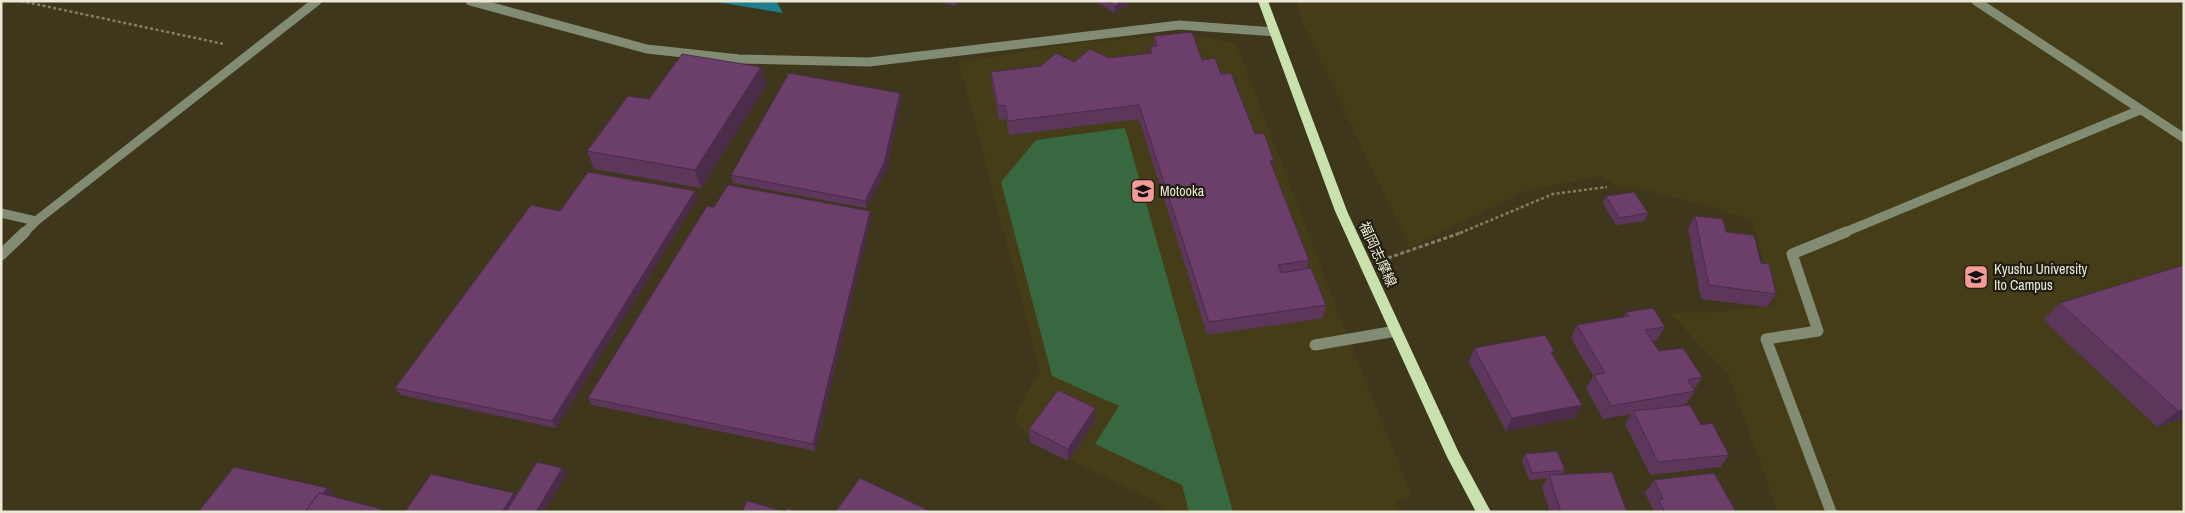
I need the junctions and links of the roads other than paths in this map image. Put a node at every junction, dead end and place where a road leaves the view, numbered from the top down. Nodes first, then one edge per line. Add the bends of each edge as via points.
1 (317, 1) edge
2 (470, 1) edge
3 (1263, 1) edge
4 (1976, 1) edge
5 (1275, 32) junction
6 (2140, 110) junction
7 (2184, 138) edge
8 (1, 213) edge
9 (36, 220) junction
10 (1, 255) edge
11 (1396, 331) junction
12 (1315, 345) dead end
13 (1484, 512) edge
14 (1831, 512) edge

1 - 9 street
2 - 5 street via 648,49 749,60 869,62 1179,25
3 - 5 main road, 福岡志摩線
4 - 6 street
5 - 11 main road, 福岡志摩線 via 1341,211
6 - 7 street
6 - 14 street via 1792,254 1818,331 1766,339
8 - 9 street
9 - 10 street
11 - 12 street
11 - 13 main road, 福岡志摩線 via 1454,457

